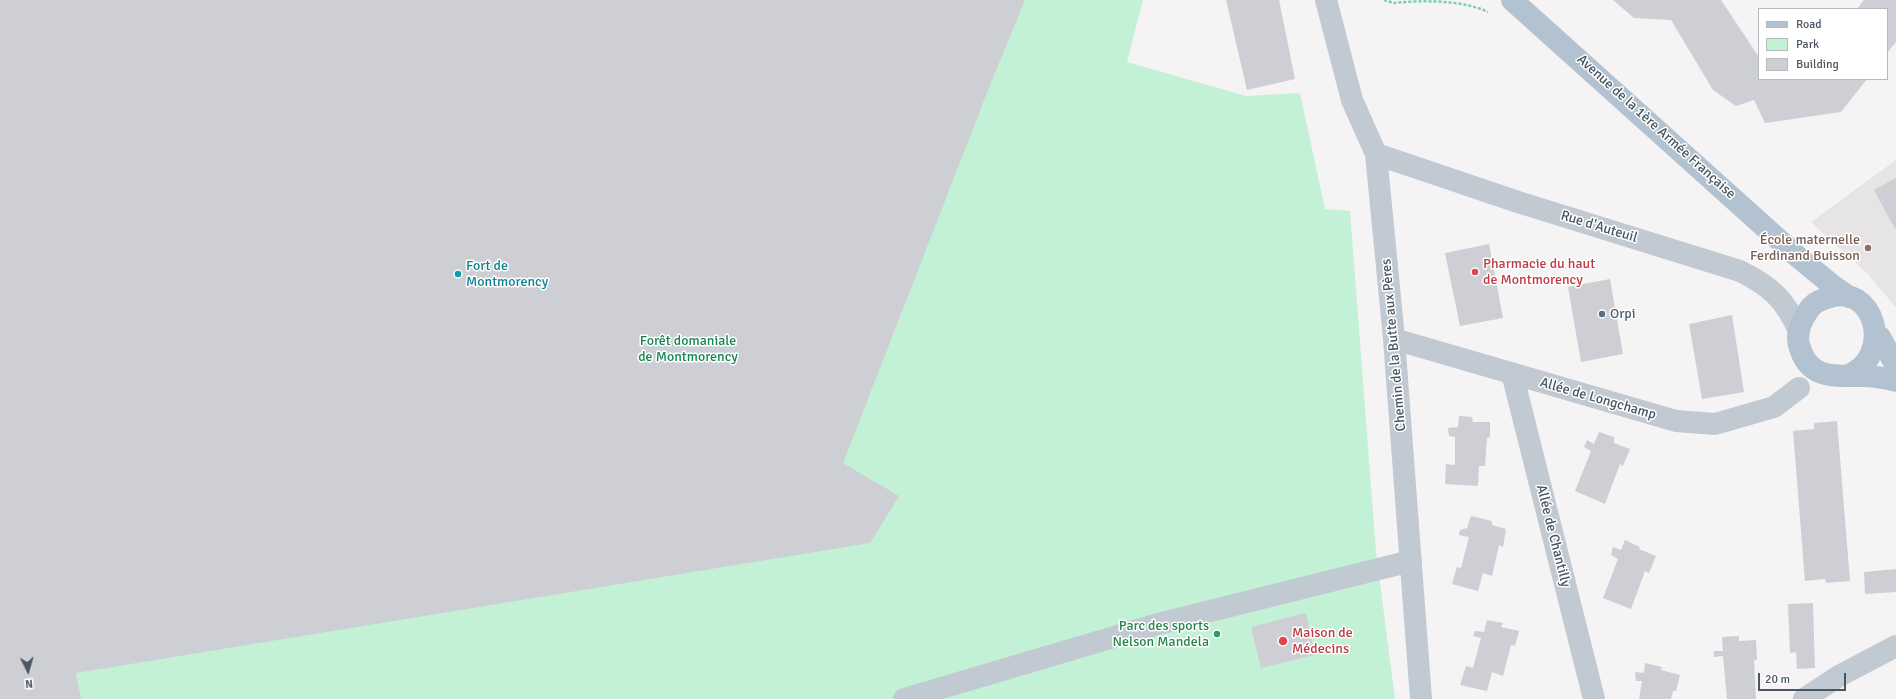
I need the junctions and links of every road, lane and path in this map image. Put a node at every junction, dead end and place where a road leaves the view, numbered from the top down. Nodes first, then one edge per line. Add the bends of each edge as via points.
1 (1326, 0) edge
2 (1384, 0) edge
3 (1512, 0) edge
4 (1490, 13) dead end
5 (1376, 154) junction
6 (1798, 256) junction
7 (1849, 297) junction
8 (1810, 308) junction
9 (1798, 331) junction
10 (1880, 337) junction
11 (1394, 339) junction
12 (1803, 355) junction
13 (1896, 366) edge
14 (1512, 374) junction
15 (1836, 375) junction
16 (1896, 381) edge
17 (1799, 388) junction
18 (1411, 561) junction
19 (1896, 646) edge
20 (904, 699) edge
21 (1420, 699) edge
22 (1594, 699) edge
23 (1804, 699) edge

1 - 5 street, Chemin de la Butte aux Pères via 1352,100
2 - 4 path via 1394,3 1462,1 1480,6
3 - 6 main road, Avenue de la 1ère Armée Française
5 - 9 street, Rue d'Auteuil via 1518,202 1740,271 1760,280 1777,294 1793,318
5 - 11 street, Chemin de la Butte aux Pères
6 - 7 main road, Avenue de la 1ère Armée Française via 1832,286
6 - 8 main road, Avenue de la 1ère Armée Française via 1811,285
7 - 8 main road, Avenue de la 1ère Armée Française via 1832,296 1820,300
7 - 10 main road, Avenue de la 1ère Armée Française via 1868,307 1876,318
8 - 9 main road, Avenue de la 1ère Armée Française via 1802,319
9 - 12 main road
10 - 13 main road, Avenue de la 1ère Armée Française
10 - 15 main road, Avenue de la 1ère Armée Française via 1875,355 1868,365 1858,373
11 - 14 street, Allée de Longchamp
11 - 18 street, Chemin de la Butte aux Pères
12 - 15 main road via 1811,366 1821,373
12 - 17 street
14 - 17 street, Allée de Longchamp via 1676,421 1715,424 1774,407
14 - 22 street, Allée de Chantilly
15 - 16 main road via 1874,376
15 - 17 street, Allée de Longchamp via 1807,383
18 - 20 street via 1158,624
18 - 21 street, Chemin de la Butte aux Pères
19 - 23 street via 1839,676

